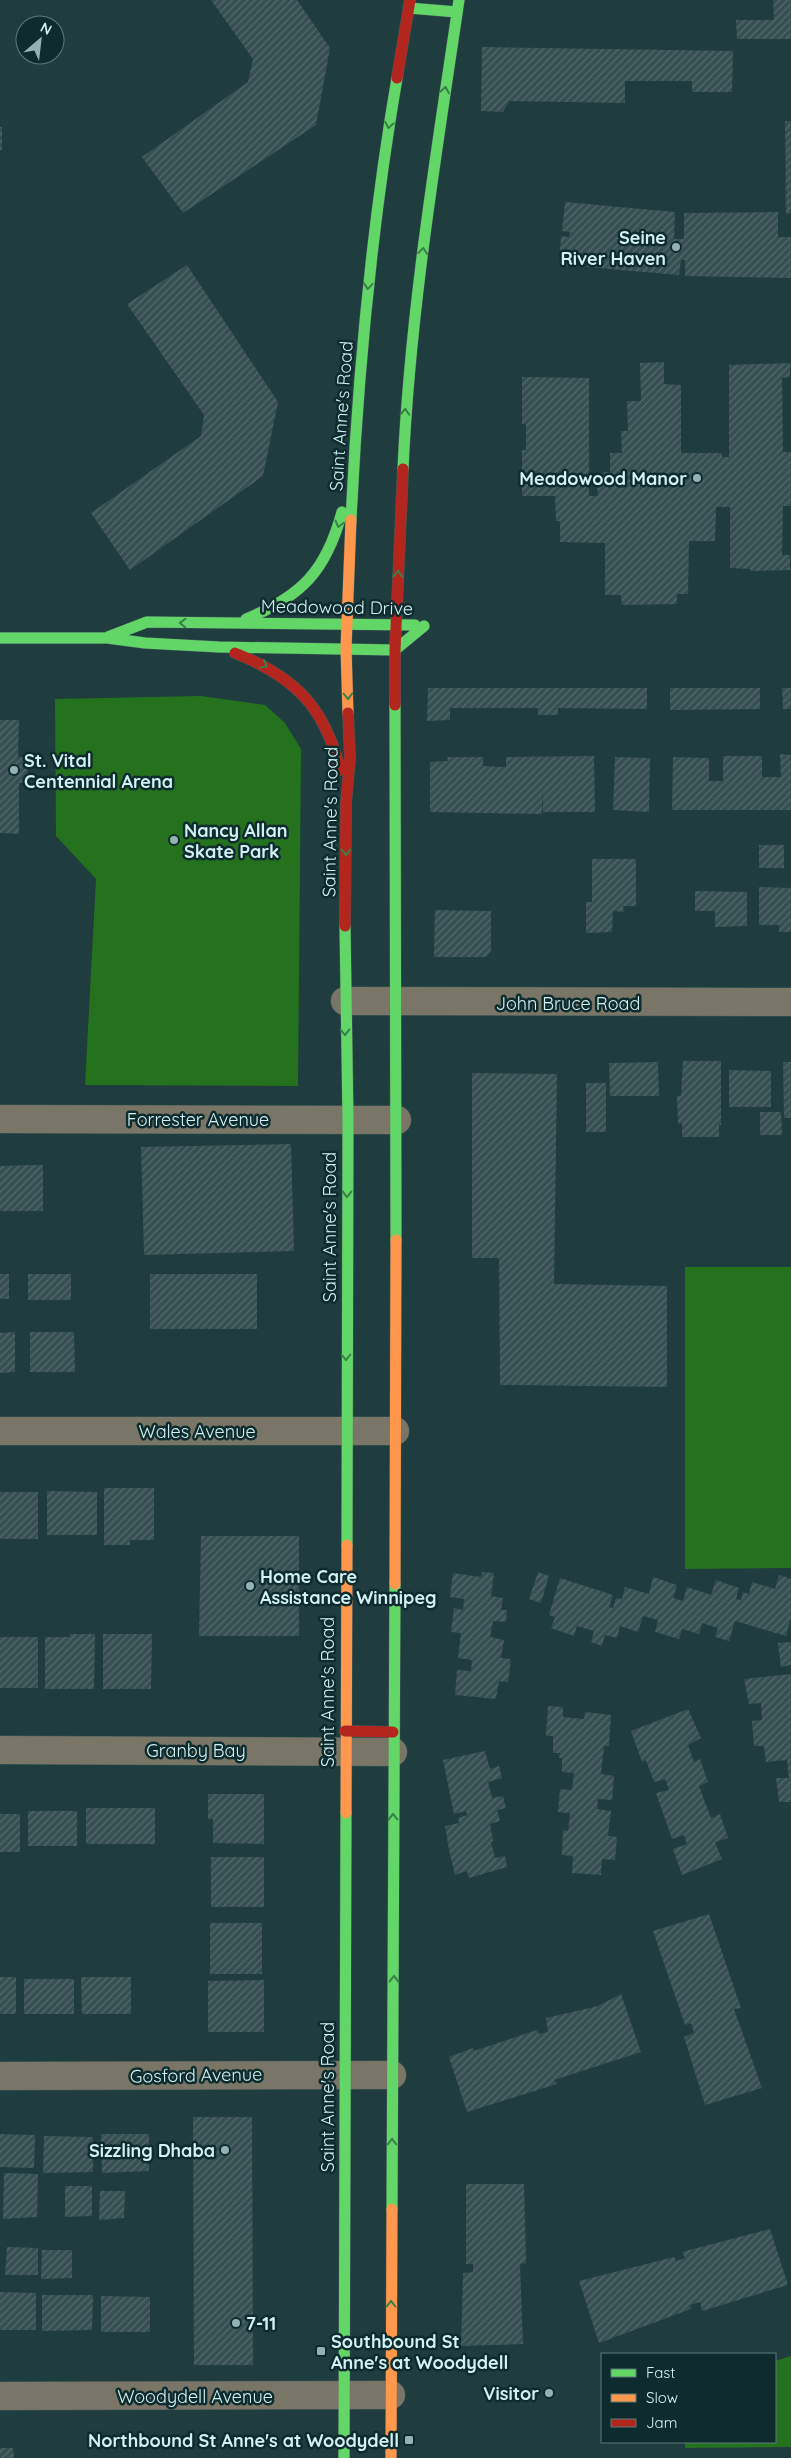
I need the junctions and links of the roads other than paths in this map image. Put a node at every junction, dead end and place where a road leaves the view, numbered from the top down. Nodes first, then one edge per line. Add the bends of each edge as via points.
1 (409, 4) edge
2 (458, 6) edge
3 (354, 460) junction
4 (347, 623) junction
5 (396, 623) junction
6 (232, 624) junction
7 (0, 638) edge
8 (107, 638) junction
9 (219, 648) junction
10 (346, 648) junction
11 (395, 650) junction
12 (346, 803) junction
13 (345, 1001) junction
14 (395, 1002) junction
15 (791, 1002) edge
16 (0, 1119) edge
17 (348, 1119) junction
18 (397, 1120) junction
19 (0, 1431) edge
20 (395, 1431) junction
21 (346, 1432) junction
22 (345, 1741) junction
23 (393, 1742) junction
24 (0, 1750) edge
25 (345, 2075) junction
26 (392, 2075) junction
27 (0, 2076) edge
28 (344, 2395) junction
29 (391, 2395) junction
30 (0, 2396) edge
31 (344, 2458) edge
32 (391, 2458) edge

1 - 2 main road
1 -> 3 main road, Saint Anne's Road via 385,147 370,273
5 -> 2 main road via 408,374
3 - 4 main road, Saint Anne's Road
3 -> 6 main road via 337,534 312,582 283,603
4 - 5 main road, Meadowood Drive
4 - 6 main road, Meadowood Drive
4 - 10 main road, Saint Anne's Road
5 - 11 main road
5 - 11 main road, Meadowood Drive via 424,626
6 -> 8 main road, Meadowood Drive via 146,622
7 - 8 main road, Meadowood Drive
8 - 9 main road, Meadowood Drive
9 - 10 main road, Meadowood Drive
9 -> 12 main road via 259,662 286,677 321,715 337,753
10 - 11 main road, Meadowood Drive
10 -> 12 main road, Saint Anne's Road via 350,758
11 - 14 main road
12 -> 13 main road, Saint Anne's Road
13 - 14 street, John Bruce Road
13 -> 17 main road, Saint Anne's Road
14 - 15 street, John Bruce Road
14 - 18 main road
16 - 17 street, Forrester Avenue
17 - 18 street, Forrester Avenue
17 -> 21 main road, Saint Anne's Road
18 - 20 main road
19 - 21 street, Wales Avenue
20 - 21 street, Wales Avenue
20 - 23 main road
21 - 22 main road, Saint Anne's Road
22 - 23 street, Granby Bay
22 - 24 street, Granby Bay
22 - 25 main road, Saint Anne's Road
26 -> 23 main road
25 - 26 street, Gosford Avenue
25 - 27 street, Gosford Avenue
25 - 28 main road, Saint Anne's Road
29 -> 26 main road
28 - 29 street, Woodydell Avenue
28 - 30 street, Woodydell Avenue
28 - 31 main road, Saint Anne's Road
29 - 32 main road

